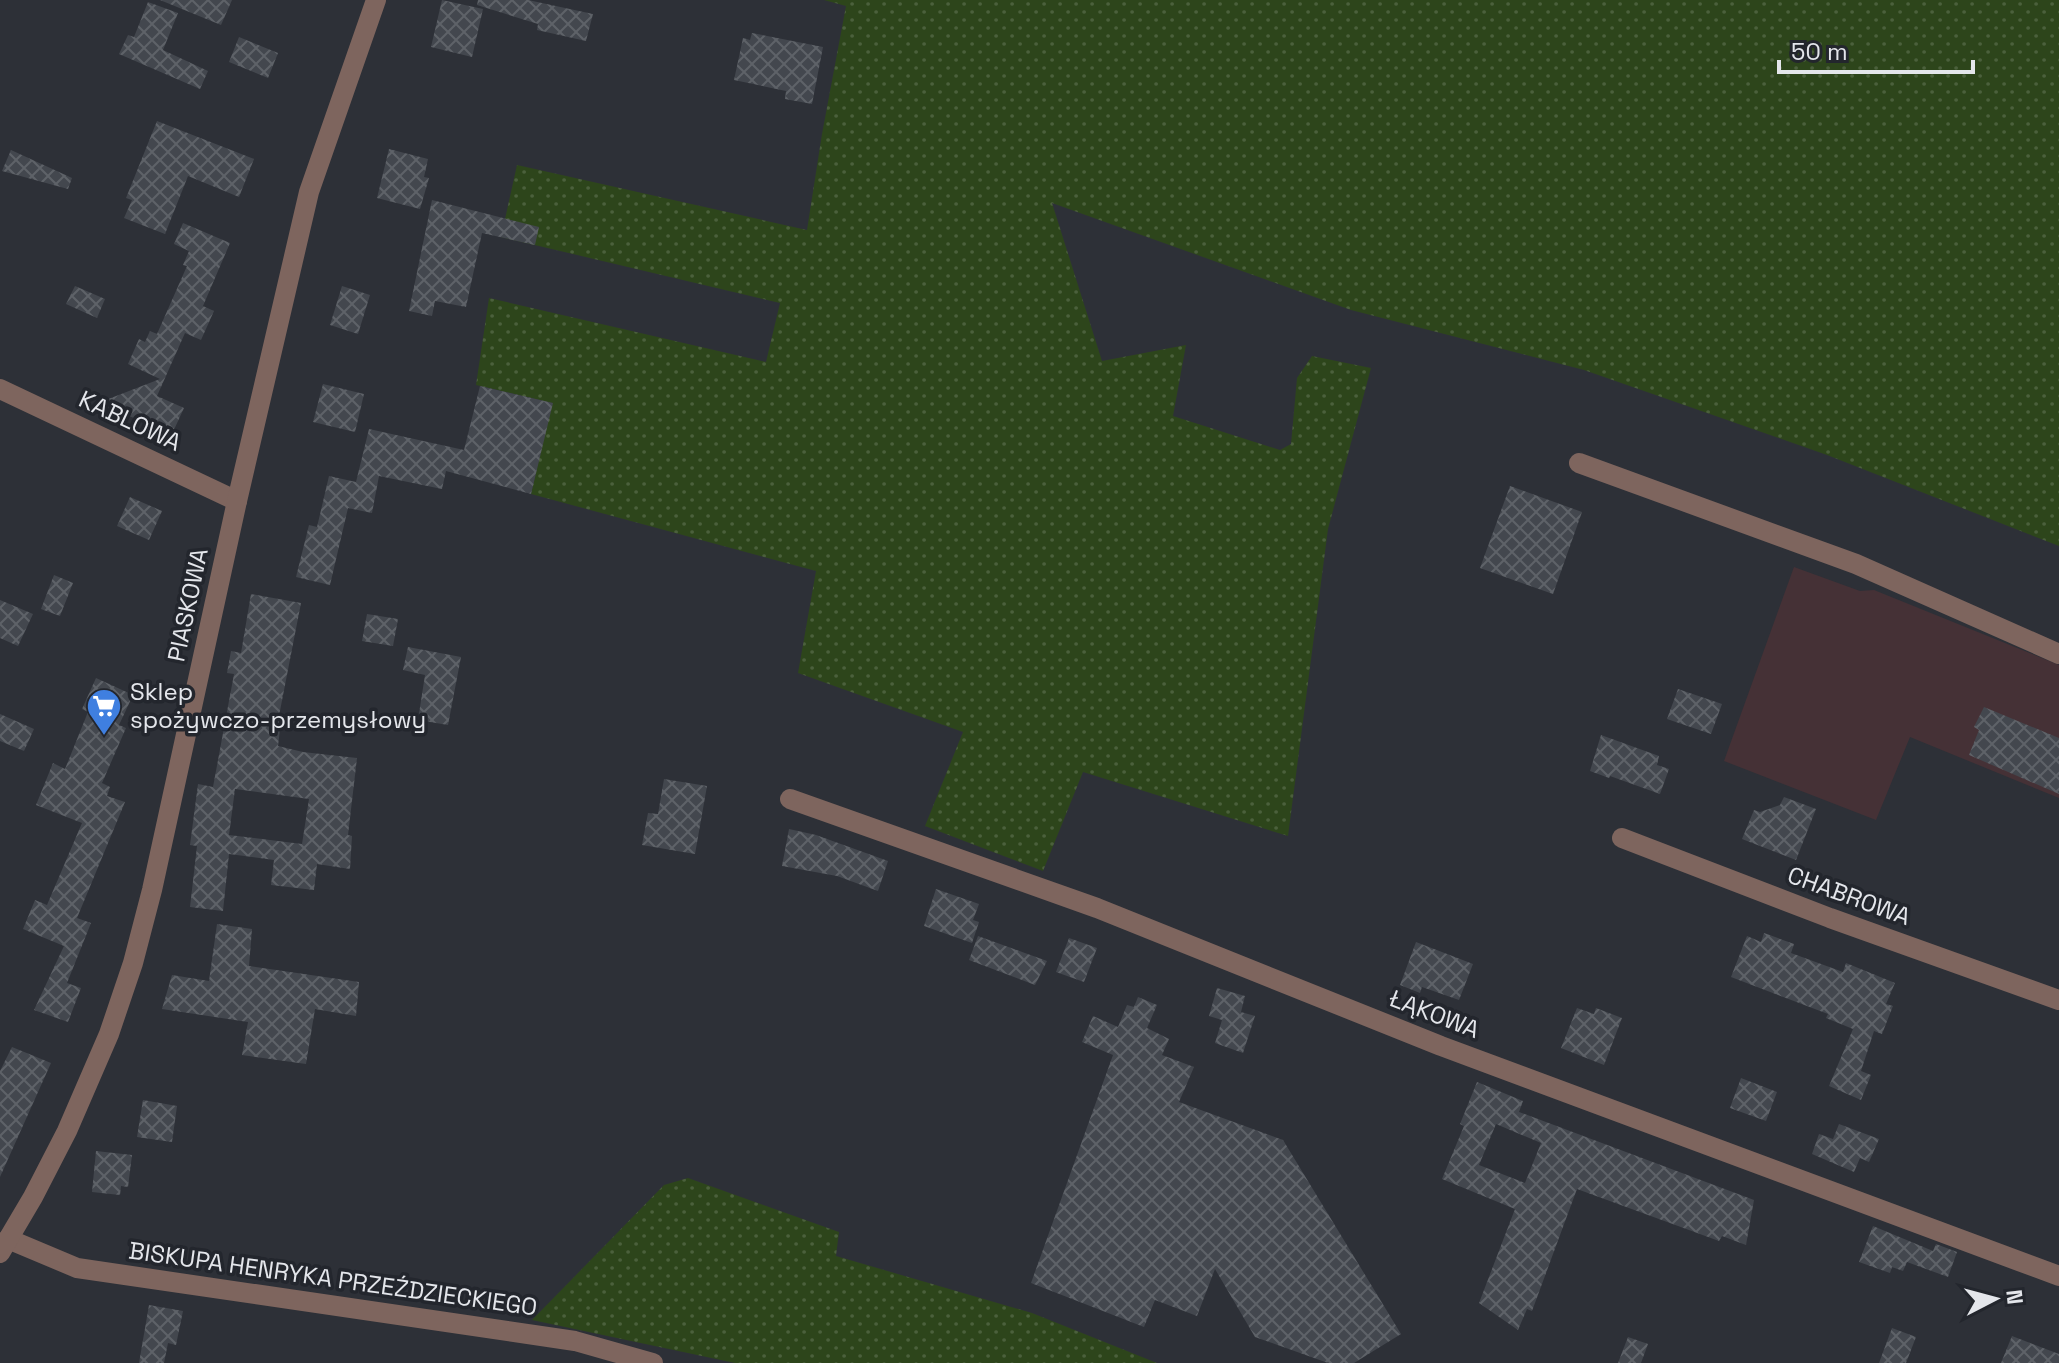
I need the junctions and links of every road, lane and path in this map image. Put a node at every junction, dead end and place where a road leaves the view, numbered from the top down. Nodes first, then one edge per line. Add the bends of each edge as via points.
1 (376, 0) edge
2 (0, 389) edge
3 (1579, 463) dead end
4 (237, 501) junction
5 (2059, 654) edge
6 (790, 799) dead end
7 (1622, 838) dead end
8 (2059, 1000) edge
9 (4, 1246) edge
10 (2059, 1276) edge
11 (653, 1363) edge

1 - 4 street, PIASKOWA via 309,192
2 - 4 street, KABLOWA
3 - 5 street via 1856,564
4 - 9 street, PIASKOWA via 133,963 67,1131
6 - 10 street, ŁĄKOWA via 1097,908 1441,1046
7 - 8 street, CHABROWA
9 - 11 street, BISKUPA HENRYKA PRZEŹDZIECKIEGO via 77,1268 575,1341

